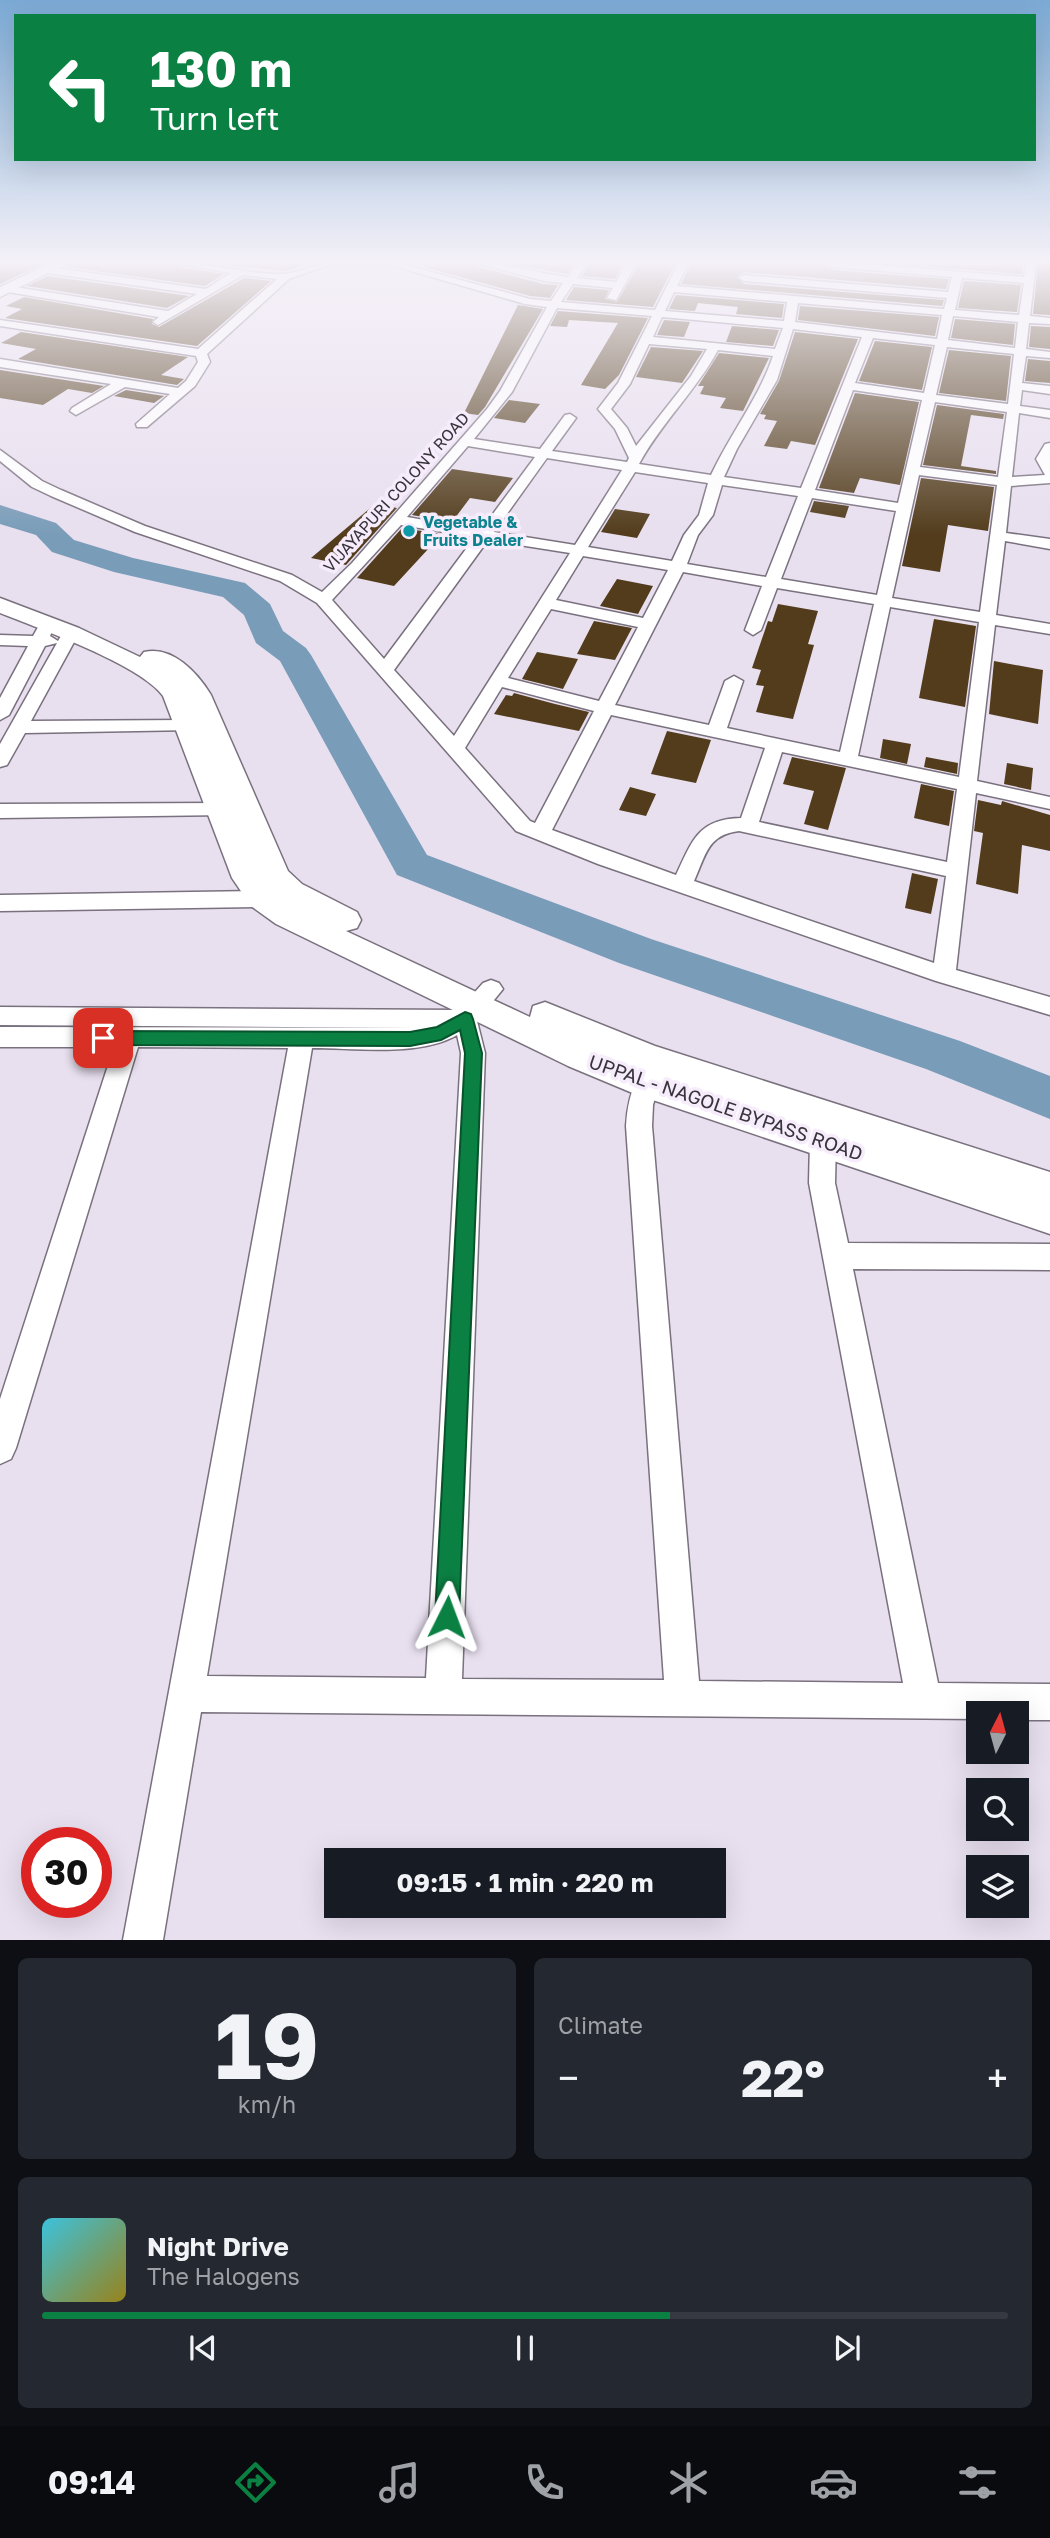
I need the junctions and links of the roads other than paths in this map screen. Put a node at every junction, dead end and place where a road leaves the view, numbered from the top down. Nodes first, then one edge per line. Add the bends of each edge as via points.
1 (201, 354) edge
2 (526, 355) edge
3 (638, 355) edge
4 (710, 355) edge
5 (779, 355) edge
6 (860, 355) edge
7 (939, 355) edge
8 (1021, 355) edge
9 (0, 363) edge
10 (122, 383) junction
11 (848, 386) junction
12 (1016, 386) junction
13 (1050, 390) edge
14 (181, 392) junction
15 (929, 397) junction
16 (1013, 409) junction
17 (76, 411) dead end
18 (1050, 414) edge
19 (570, 418) dead end
20 (142, 424) dead end
21 (465, 442) junction
22 (1050, 447) edge
23 (0, 454) edge
24 (545, 454) junction
25 (633, 462) junction
26 (912, 470) junction
27 (1050, 473) edge
28 (716, 480) junction
29 (1050, 480) edge
30 (1004, 482) junction
31 (806, 493) junction
32 (904, 508) junction
33 (397, 520) junction
34 (484, 534) junction
35 (998, 536) junction
36 (1050, 544) edge
37 (578, 550) junction
38 (678, 566) junction
39 (770, 583) junction
40 (0, 591) edge
41 (323, 600) junction
42 (883, 602) junction
43 (546, 603) junction
44 (0, 605) edge
45 (988, 620) junction
46 (648, 624) junction
47 (0, 628) edge
48 (1050, 629) edge
49 (753, 630) dead end
50 (54, 634) junction
51 (0, 640) edge
52 (385, 670) junction
53 (498, 681) junction
54 (734, 681) dead end
55 (605, 708) junction
56 (0, 715) edge
57 (187, 726) junction
58 (18, 727) junction
59 (716, 732) junction
60 (775, 746) junction
61 (455, 749) junction
62 (0, 761) edge
63 (847, 761) junction
64 (967, 785) junction
65 (1050, 803) edge
66 (220, 810) junction
67 (0, 811) edge
68 (748, 826) junction
69 (540, 834) junction
70 (957, 871) junction
71 (682, 884) junction
72 (262, 899) junction
73 (0, 903) edge
74 (944, 975) junction
75 (478, 1005) junction
76 (1050, 1006) edge
77 (0, 1016) edge
78 (0, 1037) edge
79 (129, 1038) junction
80 (302, 1038) junction
81 (647, 1084) junction
82 (823, 1141) junction
83 (1050, 1188) edge
84 (1050, 1217) edge
85 (837, 1256) junction
86 (1050, 1257) edge
87 (0, 1448) edge
88 (186, 1694) junction
89 (443, 1697) junction
90 (683, 1699) junction
91 (924, 1701) junction
92 (1050, 1702) edge
93 (143, 1940) edge

1 - 14 street via 201,372
2 - 21 street, VIJAYAPURI COLONY ROAD via 506,392
3 - 25 street via 624,384 604,409 621,428
4 - 25 street via 640,446
5 - 28 street via 771,380
6 - 11 street
7 - 15 street
8 - 12 street
9 - 10 street
10 - 14 street
10 - 17 street
11 - 15 street
11 - 31 street
12 - 13 street
12 - 16 street
14 - 20 street
15 - 16 street
15 - 26 street
16 - 18 street
16 - 30 street
19 - 24 street
21 - 24 street
21 - 33 street, VIJAYAPURI COLONY ROAD
22 - 27 street via 1043,459
23 - 41 street via 47,488 140,529 286,578
24 - 25 street
24 - 34 street
25 - 28 street
25 - 37 street
26 - 30 street
26 - 32 street
28 - 31 street
28 - 38 street via 706,515 691,535
29 - 30 street
30 - 35 street
31 - 32 street
31 - 39 street
32 - 42 street
33 - 34 street
33 - 41 street, VIJAYAPURI COLONY ROAD
34 - 37 street
34 - 52 street
35 - 36 street
35 - 45 street
37 - 38 street
37 - 43 street
38 - 39 street
38 - 46 street
39 - 42 street
39 - 49 street
40 - 75 street, UPPAL - NAGOLE BYPASS ROAD via 189,677 276,877
41 - 52 street
42 - 45 street
42 - 63 street
43 - 46 street
43 - 53 street
44 - 50 street, UPPAL - NAGOLE BYPASS ROAD
45 - 48 street
45 - 64 street
46 - 55 street
47 - 50 street
50 - 51 street
50 - 56 street
50 - 57 street, UPPAL - NAGOLE BYPASS ROAD via 164,680
50 - 58 street
52 - 61 street
53 - 55 street
53 - 61 street
54 - 59 street
55 - 59 street
55 - 69 street
57 - 58 street
57 - 66 street, UPPAL - NAGOLE BYPASS ROAD
58 - 62 street
59 - 60 street
60 - 63 street
60 - 68 street
61 - 69 street via 523,825
63 - 64 street
64 - 65 street
64 - 70 street
66 - 67 street
66 - 72 street, UPPAL - NAGOLE BYPASS ROAD via 247,878
68 - 70 street
68 - 71 street via 717,827 702,841
69 - 71 street
70 - 74 street
71 - 74 street
72 - 73 street
72 - 75 street, UPPAL - NAGOLE BYPASS ROAD via 287,916
74 - 76 street
75 - 77 street
75 - 80 street via 441,1033 410,1039
75 - 81 street, UPPAL - NAGOLE BYPASS ROAD
75 - 83 street, UPPAL - NAGOLE BYPASS ROAD via 578,1031
75 - 89 street
78 - 79 street
79 - 80 street
79 - 87 street
80 - 88 street
81 - 82 street, UPPAL - NAGOLE BYPASS ROAD
81 - 90 street via 639,1126
82 - 84 street, UPPAL - NAGOLE BYPASS ROAD
82 - 85 street via 822,1183
85 - 86 street
85 - 91 street
88 - 89 street
88 - 93 street
89 - 90 street
90 - 91 street
91 - 92 street

